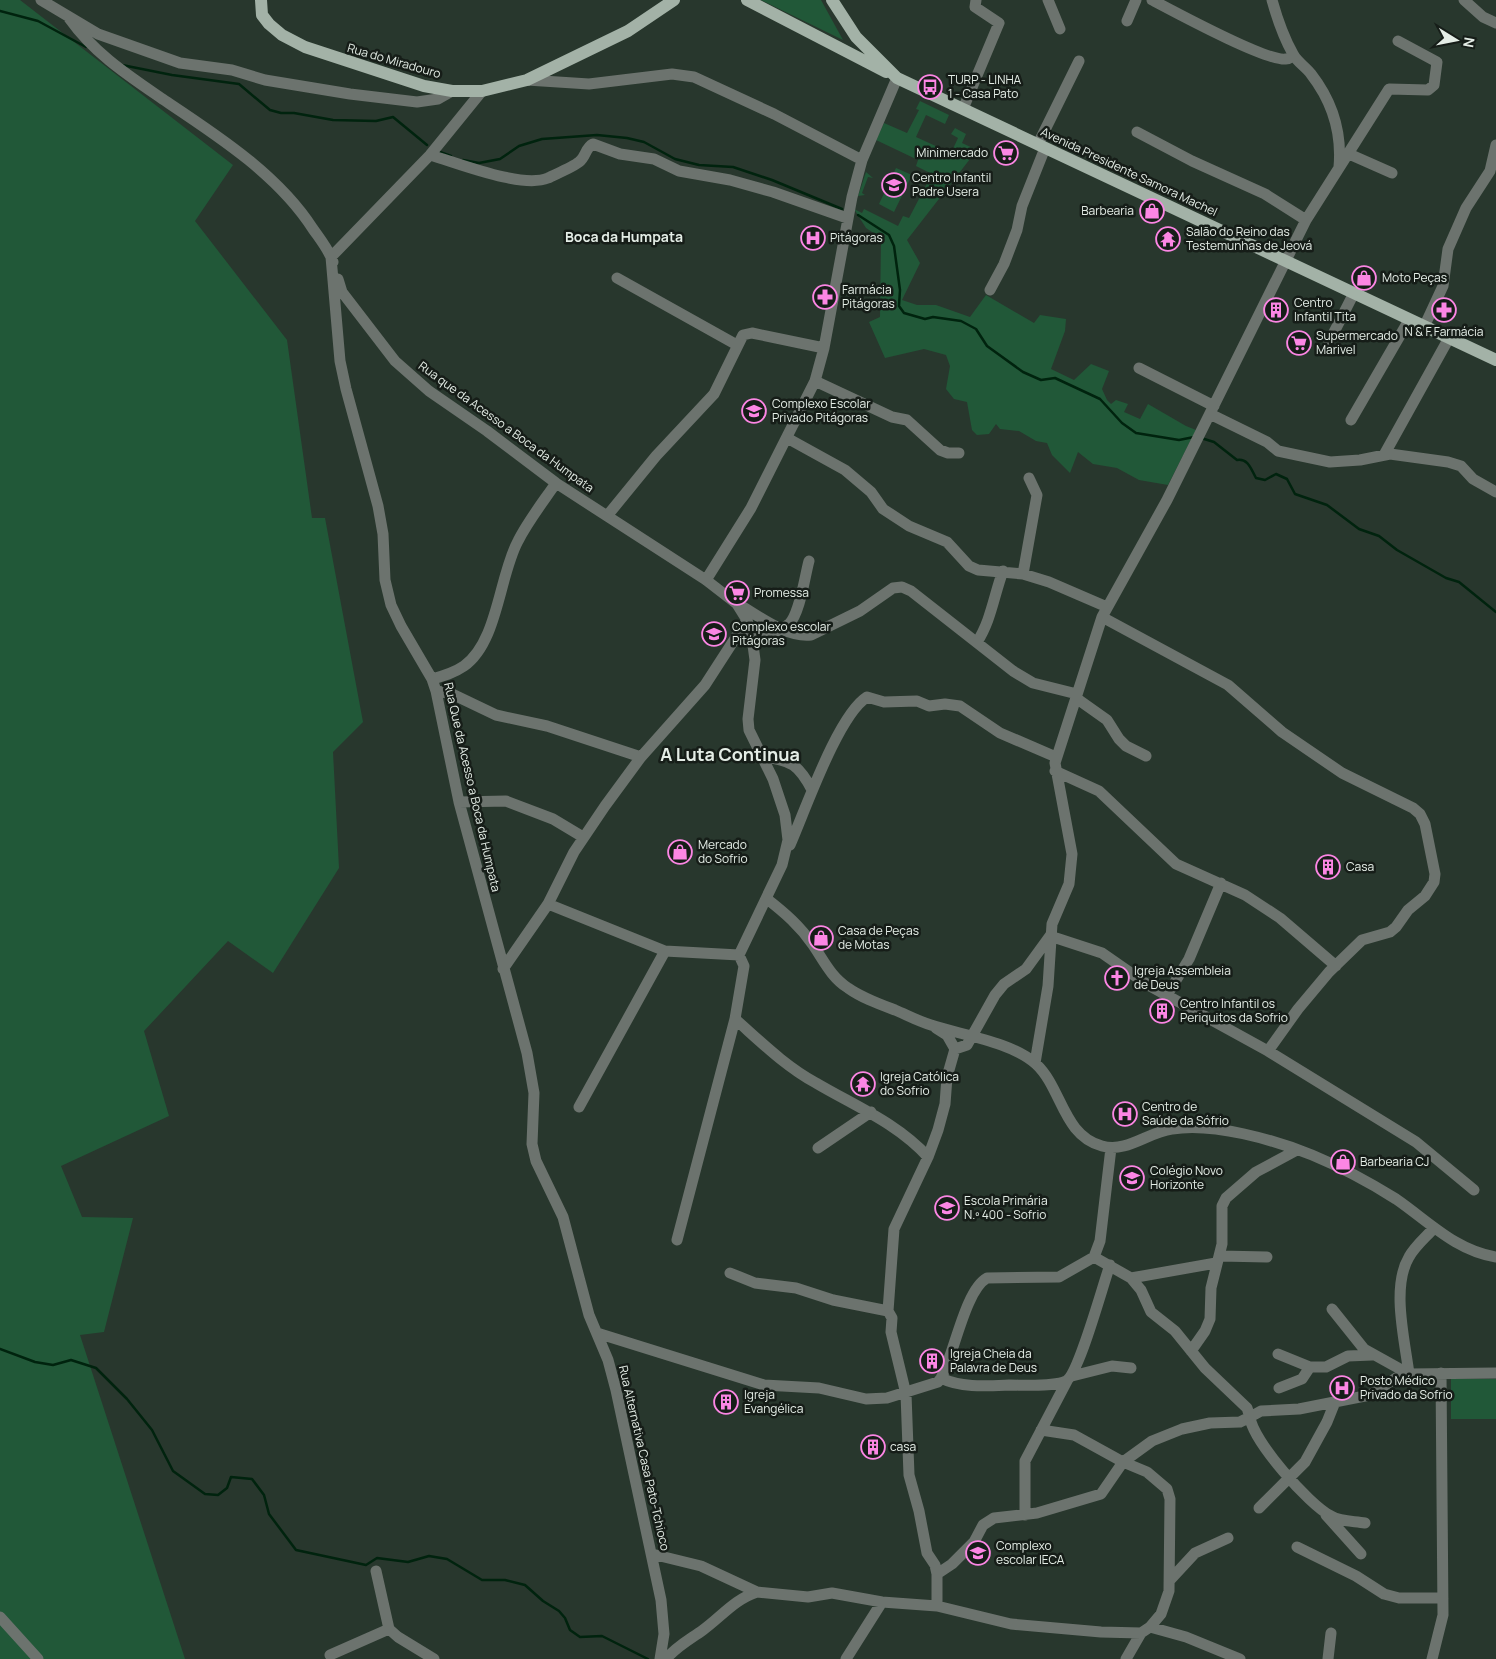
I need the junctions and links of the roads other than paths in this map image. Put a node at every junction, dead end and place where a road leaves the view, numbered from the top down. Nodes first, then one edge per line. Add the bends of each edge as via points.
1 (41, 0) edge
2 (261, 0) edge
3 (674, 0) edge
4 (747, 0) edge
5 (832, 0) edge
6 (976, 0) edge
7 (1048, 0) edge
8 (1136, 0) edge
9 (1152, 0) edge
10 (1272, 0) edge
11 (1464, 0) edge
12 (69, 18) junction
13 (1127, 21) dead end
14 (1496, 23) edge
15 (1060, 29) dead end
16 (1398, 41) dead end
17 (1293, 56) junction
18 (1079, 61) dead end
19 (897, 78) junction
20 (528, 80) junction
21 (452, 90) junction
22 (482, 91) junction
23 (964, 109) junction
24 (1137, 132) dead end
25 (1496, 145) edge
26 (1042, 146) junction
27 (1348, 154) junction
28 (430, 155) junction
29 (862, 160) junction
30 (1338, 169) junction
31 (1392, 173) dead end
32 (1490, 182) edge
33 (846, 218) junction
34 (1306, 220) junction
35 (331, 256) junction
36 (1286, 261) junction
37 (617, 278) dead end
38 (990, 290) dead end
39 (1354, 293) junction
40 (1410, 320) junction
41 (1424, 327) junction
42 (1449, 338) junction
43 (1329, 342) dead end
44 (737, 345) junction
45 (824, 348) junction
46 (1496, 360) edge
47 (1139, 368) dead end
48 (815, 381) junction
49 (1212, 410) junction
50 (1351, 420) dead end
51 (787, 438) junction
52 (959, 453) dead end
53 (1384, 455) junction
54 (1029, 478) dead end
55 (556, 483) junction
56 (1496, 492) edge
57 (607, 516) junction
58 (809, 561) dead end
59 (1004, 571) junction
60 (1023, 574) junction
61 (706, 580) junction
62 (738, 604) junction
63 (1104, 612) junction
64 (746, 620) junction
65 (782, 629) junction
66 (752, 638) junction
67 (977, 642) junction
68 (432, 679) junction
69 (436, 691) junction
70 (1076, 696) junction
71 (764, 756) junction
72 (1146, 756) dead end
73 (642, 757) junction
74 (1056, 757) junction
75 (1055, 771) junction
76 (812, 790) junction
77 (459, 802) junction
78 (584, 837) junction
79 (786, 853) junction
80 (1221, 883) junction
81 (767, 899) junction
82 (548, 904) junction
83 (1050, 936) junction
84 (665, 951) junction
85 (739, 955) junction
86 (1336, 966) junction
87 (503, 969) junction
88 (1167, 995) junction
89 (735, 1018) junction
90 (932, 1026) junction
91 (973, 1036) junction
92 (955, 1050) junction
93 (1268, 1051) junction
94 (1035, 1063) junction
95 (579, 1107) dead end
96 (871, 1112) junction
97 (818, 1148) dead end
98 (1110, 1148) junction
99 (1297, 1150) junction
100 (928, 1157) junction
101 (1474, 1190) dead end
102 (1434, 1228) junction
103 (677, 1240) dead end
104 (1094, 1257) junction
105 (1267, 1257) dead end
106 (1496, 1257) edge
107 (1218, 1260) junction
108 (1110, 1265) junction
109 (730, 1273) dead end
110 (1131, 1278) junction
111 (1332, 1309) dead end
112 (888, 1311) junction
113 (597, 1333) junction
114 (1191, 1351) junction
115 (1278, 1354) dead end
116 (1372, 1355) junction
117 (1310, 1367) junction
118 (1132, 1368) dead end
119 (1496, 1373) edge
120 (1409, 1374) junction
121 (1441, 1374) junction
122 (942, 1378) junction
123 (1070, 1378) junction
124 (1279, 1388) dead end
125 (906, 1394) junction
126 (1335, 1402) junction
127 (1250, 1417) junction
128 (1041, 1430) junction
129 (1123, 1462) junction
130 (1291, 1478) junction
131 (1259, 1508) dead end
132 (1321, 1509) junction
133 (1025, 1515) junction
134 (1365, 1522) dead end
135 (1228, 1538) dead end
136 (1297, 1547) dead end
137 (652, 1554) junction
138 (1361, 1554) dead end
139 (376, 1572) dead end
140 (937, 1574) junction
141 (1170, 1580) junction
142 (757, 1592) junction
143 (1443, 1598) junction
144 (882, 1602) junction
145 (938, 1606) junction
146 (0, 1617) edge
147 (389, 1629) junction
148 (1146, 1630) junction
149 (1331, 1633) dead end
150 (330, 1655) dead end
151 (38, 1659) edge
152 (434, 1659) edge
153 (660, 1659) edge
154 (666, 1659) edge
155 (846, 1659) edge
156 (1126, 1659) edge
157 (1240, 1659) edge
158 (1328, 1659) edge
159 (1432, 1659) edge

1 - 12 street
2 - 21 main road, Rua do Miradouro via 262,15 269,24 298,44 390,77
3 - 20 main road, Rua do Miradouro via 628,31
4 - 19 main road
5 - 19 main road, Avenida Presidente Samora Machel via 856,37
6 - 23 street via 975,7 999,23
7 - 15 street
8 - 13 street
9 - 17 street via 1271,56 1286,59
10 - 17 street
11 - 14 street
12 - 21 street via 98,34 180,63 232,70 265,80 416,102 438,99
12 - 35 street, Rua que da Acesso a Boca da Humpata via 86,41 130,77 219,137 283,189
16 - 27 street via 1437,62 1434,85 1428,90 1390,89
17 - 30 street via 1323,89 1338,128
18 - 26 street
19 - 23 main road, Avenida Presidente Samora Machel
19 - 29 street
20 - 22 main road, Rua do Miradouro
20 - 29 street via 589,84 672,74 694,77
21 - 22 main road, Rua do Miradouro
22 - 28 street
23 - 26 main road, Avenida Presidente Samora Machel
24 - 34 street via 1265,194
25 - 32 street
26 - 36 main road, Avenida Presidente Samora Machel
26 - 38 street via 1017,230
27 - 30 street
27 - 31 street
28 - 33 street via 510,178 535,181 579,162 589,146 600,145 620,154 654,159 679,171 773,192
28 - 35 street
29 - 33 street
30 - 34 street
32 - 41 street via 1466,208 1448,249 1443,286
33 - 45 street
34 - 36 street
35 - 55 street, Rua que da Acesso a Boca da Humpata via 342,292 395,361 429,391
35 - 68 street, Rua Que da Acesso a Boca da Humpata via 346,390 383,534 385,580 391,605
36 - 39 main road, Avenida Presidente Samora Machel
36 - 49 street
37 - 44 street
39 - 40 main road, Avenida Presidente Samora Machel
39 - 43 street
40 - 41 main road, Avenida Presidente Samora Machel
40 - 50 street
41 - 42 main road, Avenida Presidente Samora Machel
42 - 46 main road, Avenida Presidente Samora Machel
42 - 53 street
44 - 45 street via 743,335 752,333
44 - 57 street via 714,394 656,456
45 - 48 street
47 - 49 street
48 - 51 street
48 - 52 street via 892,417 907,420 940,450
49 - 53 street via 1278,450 1304,458 1342,462
49 - 63 street via 1167,500
51 - 59 street via 845,470 871,492 883,510 909,526 947,542 969,566 978,570
51 - 61 street via 751,508
53 - 56 street via 1456,463 1473,479
54 - 60 street via 1037,495
55 - 57 street, Rua que da Acesso a Boca da Humpata
55 - 68 street via 518,540 507,565 495,613 473,658 453,673
57 - 61 street, Rua que da Acesso a Boca da Humpata
58 - 65 street via 794,615 790,624
59 - 60 street
59 - 67 street via 987,625
60 - 63 street via 1048,582
61 - 62 street, Rua que da Acesso a Boca da Humpata
62 - 64 street, Rua que da Acesso a Boca da Humpata
62 - 65 street
63 - 70 street
63 - 86 street via 1228,685 1282,732 1342,773 1420,814 1425,824 1434,882 1396,927 1390,932 1362,940
64 - 66 street, Rua que da Acesso a Boca da Humpata
64 - 73 street via 705,684
65 - 66 street
65 - 67 street via 803,636 811,635 860,611 893,588 902,587
66 - 71 street, Rua que da Acesso a Boca da Humpata via 755,660 749,730
67 - 70 street via 1033,683
68 - 69 street, Rua Que da Acesso a Boca da Humpata
69 - 73 street via 450,693 496,716 547,726
69 - 77 street, Rua Que da Acesso a Boca da Humpata
70 - 72 street via 1107,720 1126,746
70 - 74 street
71 - 76 street via 784,759 804,774
71 - 79 street, Rua que da Acesso a Boca da Humpata via 785,815 788,833
73 - 78 street
74 - 75 street
74 - 76 street via 1000,733 960,706 929,706 916,701 884,702 867,697 853,710
75 - 80 street via 1099,790 1176,864
75 - 83 street via 1072,867
76 - 79 street
77 - 78 street via 506,801 553,819
77 - 87 street, Rua Que da Acesso a Boca da Humpata
78 - 82 street
79 - 81 street
80 - 86 street via 1280,918
80 - 88 street via 1189,959
81 - 85 street
81 - 90 street via 792,918 834,978 881,1006
82 - 84 street
82 - 87 street
83 - 88 street via 1102,953
83 - 91 street via 1026,969 995,994
83 - 94 street via 1048,986
84 - 85 street
84 - 95 street
85 - 89 street via 744,966
86 - 93 street via 1298,1009
87 - 113 street, Rua Alternativa Casa Pato-Tchioco via 534,1093 532,1144 536,1160 563,1217 589,1315
88 - 93 street
89 - 96 street via 782,1061
89 - 103 street
90 - 91 street
90 - 92 street via 946,1035
91 - 92 street via 967,1045
91 - 94 street
92 - 100 street via 947,1076 945,1104
93 - 101 street via 1416,1142
94 - 98 street via 1050,1082 1077,1130 1089,1140
96 - 97 street
96 - 100 street via 898,1130
98 - 99 street via 1166,1130 1192,1127 1250,1136
98 - 104 street via 1100,1241
99 - 102 street via 1357,1175
99 - 107 street via 1256,1172 1226,1198 1220,1215 1222,1244
100 - 112 street via 894,1229
102 - 106 street via 1471,1251
102 - 120 street via 1409,1256 1402,1273 1402,1332
104 - 108 street
104 - 122 street via 1059,1277 1025,1276 982,1281 972,1296
105 - 107 street
107 - 110 street
107 - 114 street via 1210,1288 1210,1319
108 - 110 street
108 - 123 street
109 - 112 street via 755,1283 796,1288 833,1300
110 - 114 street via 1141,1290 1151,1312 1175,1331
111 - 116 street
112 - 125 street
113 - 125 street via 764,1385 819,1388 866,1398
113 - 137 street, Rua Alternativa Casa Pato-Tchioco via 616,1390
114 - 127 street via 1247,1408
115 - 117 street
116 - 117 street via 1348,1356 1326,1367
116 - 120 street
117 - 124 street via 1302,1380
118 - 123 street via 1112,1366
119 - 121 street
120 - 121 street
120 - 126 street via 1396,1378 1370,1395
121 - 143 street
122 - 123 street via 977,1385 1052,1383
122 - 125 street
123 - 128 street
125 - 140 street via 909,1475 927,1553
126 - 127 street via 1299,1409 1261,1411
126 - 130 street via 1305,1462
127 - 129 street via 1240,1422 1210,1423 1182,1429 1152,1441
127 - 130 street via 1251,1426 1279,1467
128 - 129 street via 1074,1435
128 - 133 street via 1024,1460
129 - 133 street via 1101,1494
129 - 141 street via 1147,1472 1167,1489 1170,1499
130 - 131 street
130 - 132 street
132 - 134 street via 1332,1517
132 - 138 street
133 - 140 street via 994,1518 983,1525 974,1542
135 - 141 street via 1195,1553
136 - 143 street via 1356,1576 1384,1594 1398,1598
137 - 142 street via 701,1566
137 - 153 street, Rua Alternativa Casa Pato-Tchioco via 664,1634
139 - 147 street
140 - 145 street
141 - 148 street via 1161,1614
142 - 144 street via 808,1597 832,1593
142 - 154 street via 744,1597 703,1630 678,1645
143 - 159 street via 1440,1632
144 - 145 street
144 - 155 street
145 - 148 street via 1011,1624 1101,1632
146 - 151 street
147 - 150 street
147 - 152 street
148 - 156 street
148 - 157 street via 1186,1637
149 - 158 street

